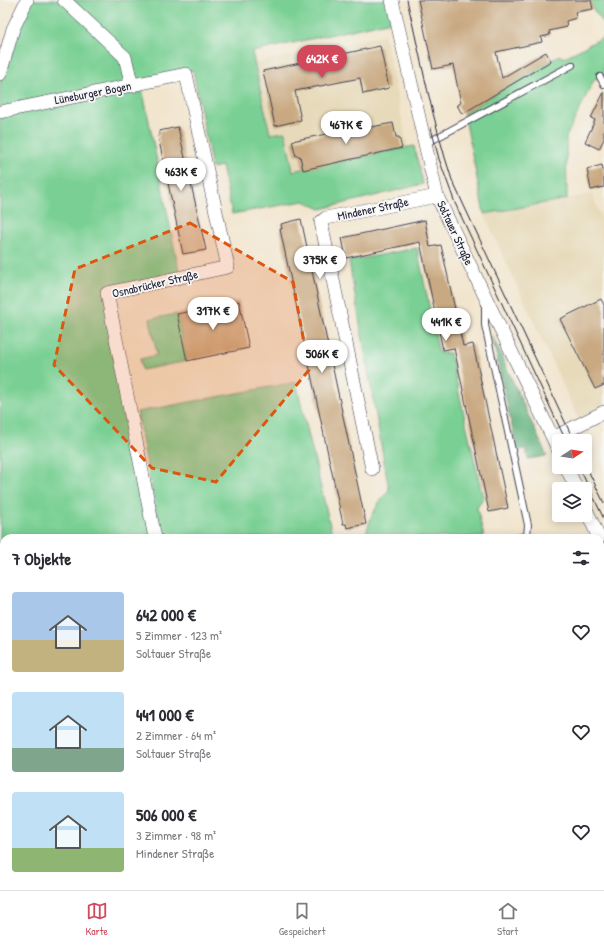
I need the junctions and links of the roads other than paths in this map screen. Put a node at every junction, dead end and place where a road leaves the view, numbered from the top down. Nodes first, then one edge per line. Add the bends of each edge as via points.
1 (27, 0) edge
2 (64, 0) edge
3 (392, 0) edge
4 (572, 65) dead end
5 (0, 74) edge
6 (186, 74) joint
7 (600, 77) dead end
8 (604, 84) edge
9 (132, 86) junction
10 (0, 112) edge
11 (425, 144) junction
12 (437, 196) junction
13 (485, 299) junction
14 (604, 412) edge
15 (561, 434) edge
16 (552, 436) edge
17 (372, 469) dead end
18 (592, 522) edge
19 (154, 534) edge
20 (527, 534) edge
21 (598, 534) edge

1 - 5 street via 13,29
2 - 9 street via 124,57
3 - 11 street, Soltauer Straße
4 - 11 lane
6 - 9 street, Lüneburger Bogen
6 - 19 street, Osnabrücker Straße via 228,267 106,293
7 - 8 lane
9 - 10 street, Lüneburger Bogen
11 - 12 street, Soltauer Straße
12 - 13 street, Soltauer Straße
12 - 17 street, Mindener Straße via 326,218 321,222
13 - 16 street, Soltauer Straße
13 - 20 lane via 485,325 528,525
14 - 15 street
18 - 21 street

